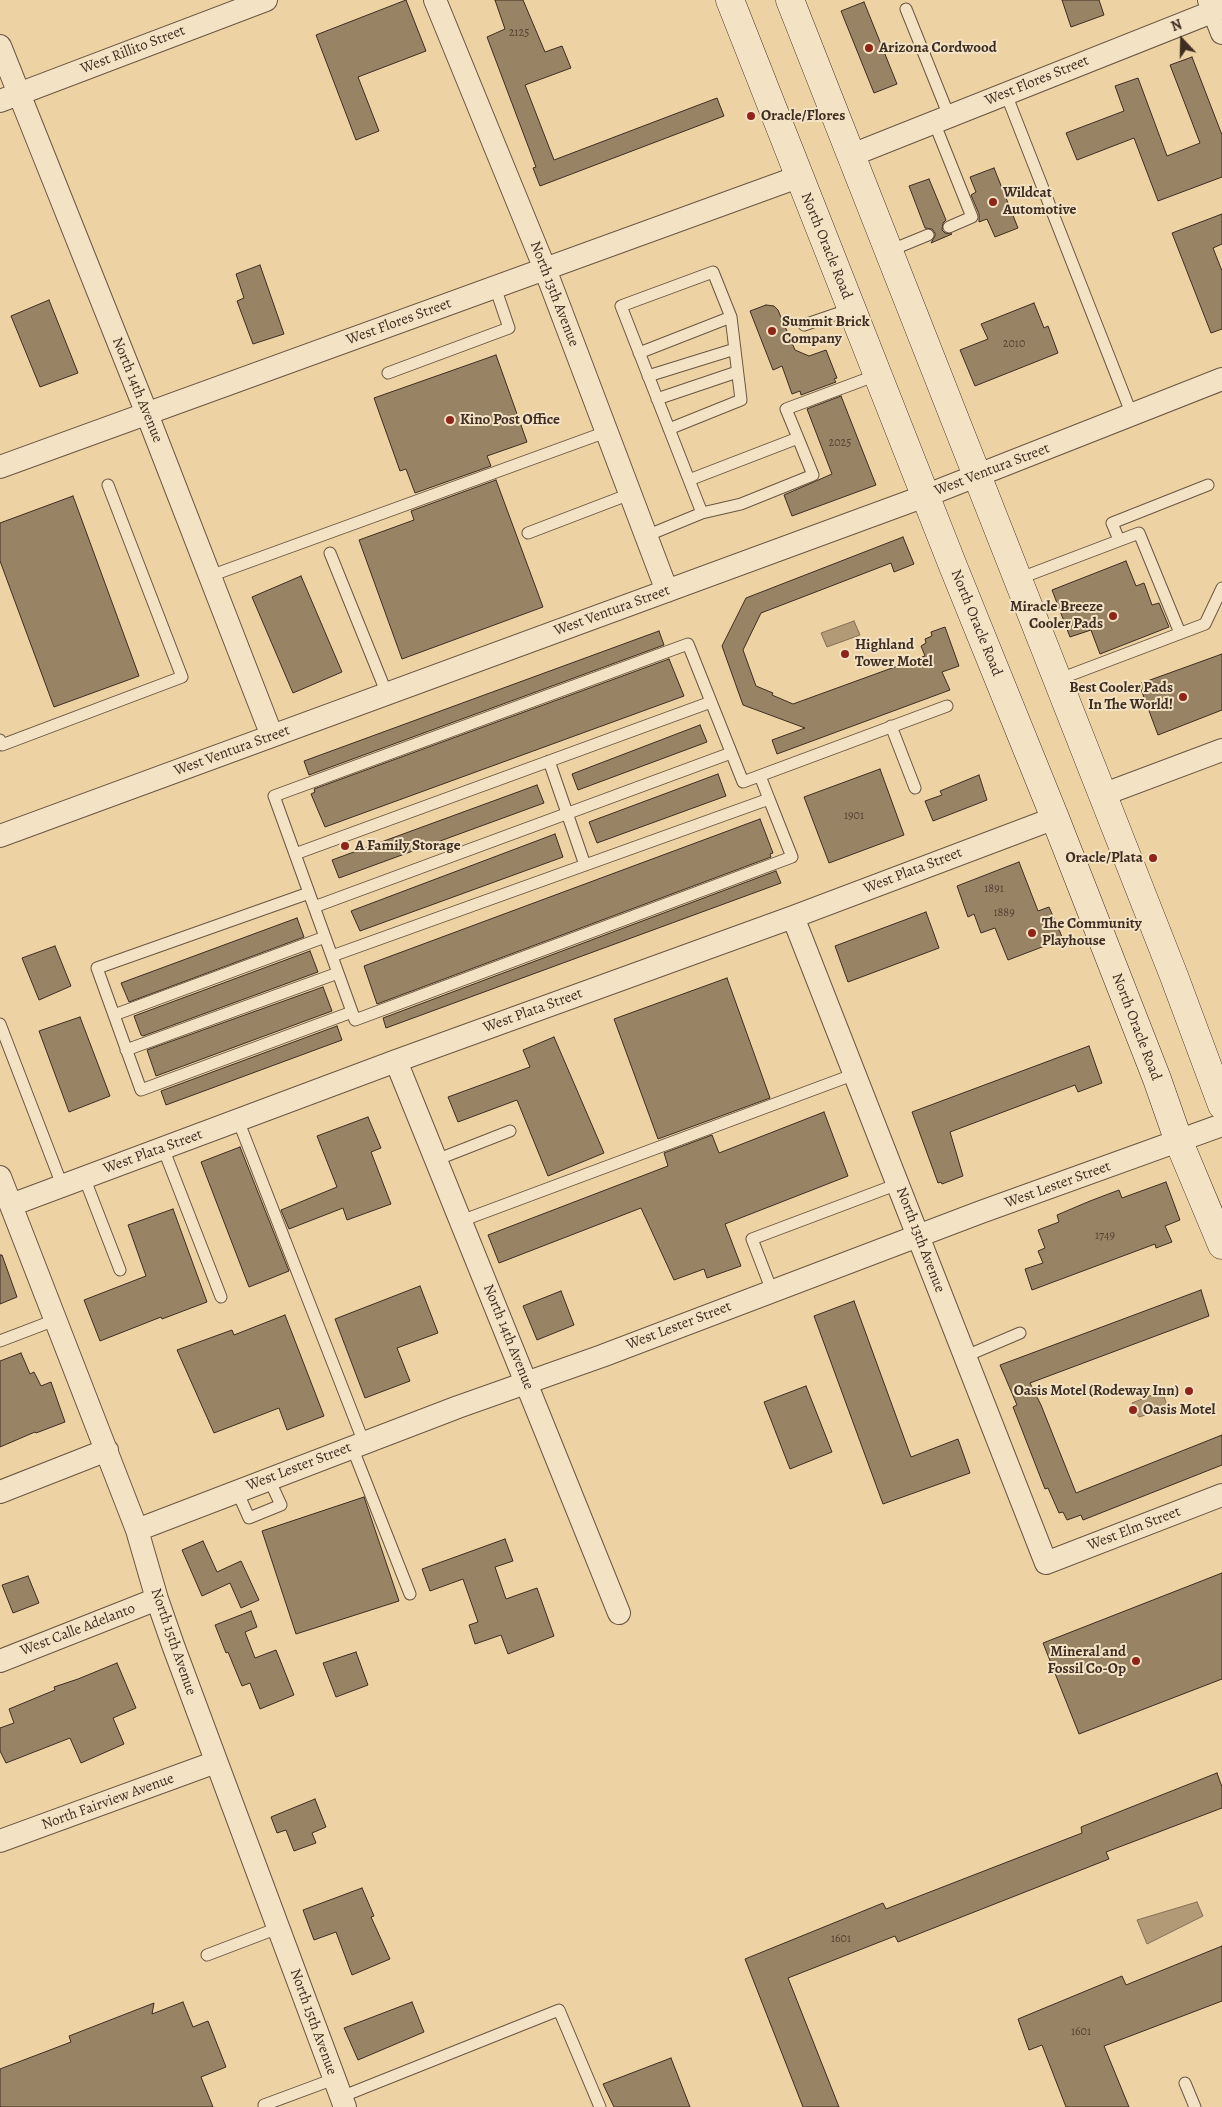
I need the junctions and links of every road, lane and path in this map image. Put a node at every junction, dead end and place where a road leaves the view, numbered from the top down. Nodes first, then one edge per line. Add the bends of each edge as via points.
1 (266, 0) edge
2 (434, 0) edge
3 (730, 0) edge
4 (790, 0) edge
5 (1215, 6) edge
6 (906, 9) dead end
7 (1222, 33) edge
8 (0, 46) edge
9 (1006, 94) junction
10 (10, 97) edge
11 (942, 119) junction
12 (852, 155) junction
13 (798, 177) junction
14 (949, 227) dead end
15 (928, 235) dead end
16 (889, 251) junction
17 (545, 269) junction
18 (495, 287) junction
19 (851, 309) junction
20 (732, 317) junction
21 (804, 326) dead end
22 (735, 350) junction
23 (639, 353) junction
24 (737, 372) junction
25 (388, 373) dead end
26 (877, 375) junction
27 (648, 376) junction
28 (1222, 379) edge
29 (657, 399) junction
30 (147, 414) junction
31 (1132, 415) junction
32 (669, 429) junction
33 (606, 432) junction
34 (798, 438) junction
35 (0, 467) edge
36 (977, 476) junction
37 (689, 480) junction
38 (108, 485) dead end
39 (1208, 486) dead end
40 (630, 494) junction
41 (925, 496) junction
42 (702, 513) junction
43 (528, 533) dead end
44 (646, 536) junction
45 (1119, 540) junction
46 (330, 553) dead end
47 (210, 576) junction
48 (1018, 579) junction
49 (1222, 588) edge
50 (667, 591) junction
51 (1180, 633) junction
52 (1057, 680) junction
53 (387, 694) junction
54 (711, 702) junction
55 (947, 706) dead end
56 (891, 726) junction
57 (272, 736) junction
58 (0, 740) edge
59 (1222, 750) edge
60 (731, 753) junction
61 (549, 761) junction
62 (760, 776) junction
63 (915, 788) dead end
64 (1102, 795) junction
65 (769, 799) junction
66 (567, 814) junction
67 (1055, 818) junction
68 (0, 836) edge
69 (295, 854) junction
70 (585, 865) junction
71 (309, 893) junction
72 (314, 907) junction
73 (793, 917) junction
74 (325, 937) junction
75 (332, 956) junction
76 (338, 973) junction
77 (352, 1012) junction
78 (114, 1015) junction
79 (0, 1024) edge
80 (126, 1050) junction
81 (396, 1061) junction
82 (855, 1074) junction
83 (1222, 1105) edge
84 (238, 1120) junction
85 (1222, 1125) edge
86 (510, 1131) dead end
87 (1179, 1142) junction
88 (162, 1148) junction
89 (436, 1160) junction
90 (84, 1177) junction
91 (898, 1184) junction
92 (62, 1185) junction
93 (4, 1193) edge
94 (461, 1220) junction
95 (918, 1236) junction
96 (1222, 1245) edge
97 (120, 1270) dead end
98 (772, 1291) junction
99 (221, 1297) dead end
100 (55, 1320) junction
101 (1020, 1334) dead end
102 (0, 1341) edge
103 (966, 1356) junction
104 (527, 1382) junction
105 (358, 1445) junction
106 (107, 1450) junction
107 (0, 1492) edge
108 (1222, 1495) edge
109 (137, 1530) junction
110 (1046, 1563) joint
111 (410, 1594) dead end
112 (157, 1599) junction
113 (619, 1613) dead end
114 (0, 1661) edge
115 (216, 1762) junction
116 (0, 1841) edge
117 (278, 1928) junction
118 (207, 1956) dead end
119 (1185, 2082) dead end
120 (340, 2094) edge
121 (264, 2105) dead end
122 (600, 2107) edge
123 (1195, 2107) edge

1 - 10 street, West Rillito Street
2 - 17 street, North 13th Avenue
3 - 13 main road, North Oracle Road
4 - 12 main road
5 - 7 street
5 - 9 street, West Flores Street
6 - 11 lane
8 - 10 street, North 14th Avenue
9 - 11 street, West Flores Street
9 - 31 lane
10 - 30 street, North 14th Avenue
11 - 12 street, West Flores Street
11 - 14 lane via 972,217
12 - 16 main road
13 - 17 street, West Flores Street
13 - 19 main road, North Oracle Road
15 - 16 lane
16 - 36 main road
17 - 18 street, West Flores Street
17 - 33 street, North 13th Avenue
18 - 25 lane via 509,328
18 - 30 street, West Flores Street
19 - 21 lane
19 - 26 main road, North Oracle Road
20 - 22 lane
20 - 23 lane
20 - 23 lane via 713,272 621,306
22 - 24 lane
22 - 27 lane
23 - 27 lane
24 - 29 lane
24 - 32 lane via 740,400
26 - 34 lane via 786,410
26 - 41 main road, North Oracle Road
27 - 29 lane
28 - 31 street, West Ventura Street
29 - 32 lane
30 - 35 street, West Flores Street
30 - 47 street, North 14th Avenue
31 - 36 street, West Ventura Street
32 - 37 lane
33 - 40 street, North 13th Avenue
33 - 47 lane
34 - 37 lane
34 - 42 lane via 813,475 741,504
36 - 41 street, West Ventura Street
36 - 48 main road
37 - 42 lane
38 - 58 lane via 182,677 2,746
39 - 45 lane via 1112,523
40 - 43 lane
40 - 44 street, North 13th Avenue
41 - 50 street, West Ventura Street
41 - 67 main road, North Oracle Road
42 - 44 lane
44 - 50 street, North 13th Avenue
45 - 48 lane
45 - 51 lane via 1139,533
46 - 53 lane
47 - 57 street, North 14th Avenue
48 - 52 main road
49 - 51 lane via 1205,624
50 - 53 street, West Ventura Street
51 - 52 lane
52 - 64 main road
53 - 57 street, West Ventura Street
54 - 60 lane
54 - 61 lane
54 - 69 lane via 688,644 274,796
55 - 56 lane
56 - 62 lane
56 - 63 lane
57 - 68 street, West Ventura Street
59 - 64 street
60 - 62 lane via 743,782
60 - 66 lane
61 - 66 lane
61 - 69 lane
62 - 65 lane
64 - 83 main road
65 - 70 lane
65 - 77 lane via 792,856 355,1020
66 - 70 lane
66 - 72 lane
67 - 73 street, West Plata Street
67 - 87 main road, North Oracle Road
69 - 71 lane
70 - 75 lane
71 - 72 lane
71 - 78 lane via 97,968
72 - 74 lane
73 - 81 street, West Plata Street
73 - 82 street, North 13th Avenue
74 - 75 lane
74 - 78 lane
75 - 76 lane
76 - 77 lane
76 - 80 lane
77 - 80 lane via 141,1090
78 - 80 lane
79 - 92 lane
81 - 84 street, West Plata Street
81 - 89 street, North 14th Avenue
82 - 91 street, North 13th Avenue
82 - 94 lane
84 - 88 street, West Plata Street
84 - 105 lane
85 - 87 street, West Lester Street
86 - 89 lane
87 - 95 street, West Lester Street
87 - 96 main road, North Oracle Road
88 - 90 street, West Plata Street
88 - 99 lane
89 - 94 street, North 14th Avenue
90 - 92 street, West Plata Street
90 - 97 lane
91 - 95 street, North 13th Avenue
91 - 98 lane via 752,1239
92 - 93 street, West Plata Street
93 - 100 street, North 15th Avenue
94 - 104 street, North 14th Avenue
95 - 98 street, West Lester Street
95 - 103 street, North 13th Avenue
98 - 104 street, West Lester Street
100 - 102 lane
100 - 106 street, North 15th Avenue
101 - 103 lane
103 - 110 street, North 13th Avenue
104 - 105 street, West Lester Street
104 - 113 street, North 14th Avenue
105 - 109 street, West Lester Street
105 - 111 lane
106 - 107 street
106 - 109 street, North 15th Avenue
108 - 110 street, West Elm Street
109 - 112 street, North 15th Avenue
112 - 114 street, West Calle Adelanto
112 - 115 street, North 15th Avenue
115 - 116 street, North Fairview Avenue
115 - 117 street, North 15th Avenue
117 - 118 lane
117 - 120 street, North 15th Avenue
119 - 123 lane
120 - 121 lane
120 - 122 lane via 559,2010

